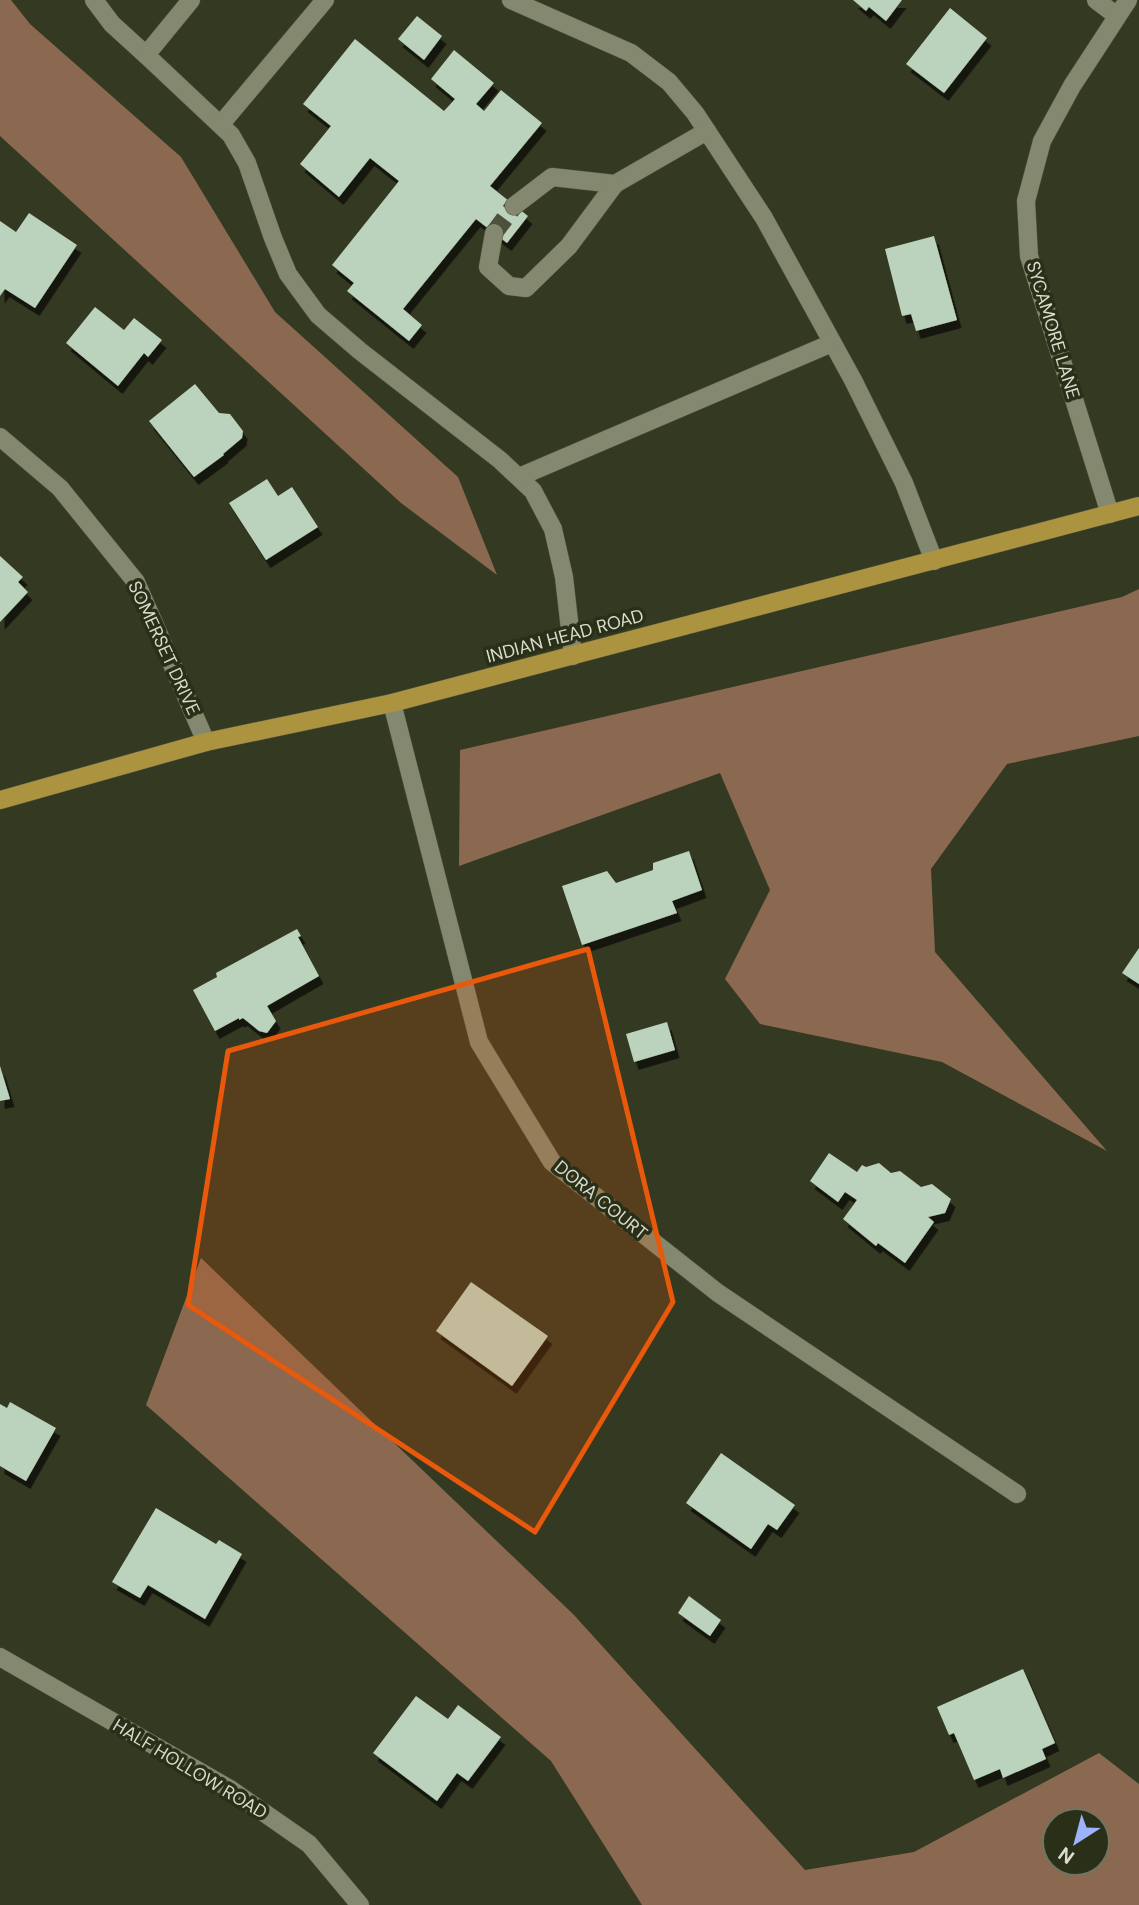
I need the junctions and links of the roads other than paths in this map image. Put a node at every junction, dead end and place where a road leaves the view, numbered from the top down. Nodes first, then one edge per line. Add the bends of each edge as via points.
1 (94, 0) edge
2 (191, 0) edge
3 (325, 0) edge
4 (510, 0) edge
5 (1096, 0) edge
6 (1128, 0) edge
7 (1117, 16) junction
8 (146, 55) junction
9 (221, 124) junction
10 (707, 131) junction
11 (615, 184) junction
12 (514, 206) tunnel mouth
13 (494, 233) tunnel mouth
14 (832, 343) junction
15 (0, 437) edge
16 (519, 477) junction
17 (1139, 506) edge
18 (1110, 514) junction
19 (934, 561) junction
20 (573, 656) junction
21 (392, 703) junction
22 (206, 742) junction
23 (0, 800) edge
24 (1017, 1494) dead end
25 (0, 1657) edge
26 (360, 1905) edge

1 - 8 street
2 - 8 street
3 - 9 street
4 - 10 street via 631,53 669,82
5 - 7 street
6 - 7 street, SYCAMORE LANE
7 - 18 street, SYCAMORE LANE via 1041,141 1026,201 1029,256
8 - 9 street
9 - 16 street via 247,163 288,274 318,315
10 - 11 street
10 - 14 street via 764,218
11 - 12 street via 552,177
11 - 13 street via 569,246 526,288 509,286 488,267
14 - 16 street
14 - 19 street via 904,483
15 - 22 street, SOMERSET DRIVE via 60,488 136,582
16 - 20 street via 533,491 553,529
17 - 18 main road, INDIAN HEAD ROAD
18 - 19 main road, INDIAN HEAD ROAD
19 - 20 main road, INDIAN HEAD ROAD
20 - 21 main road, INDIAN HEAD ROAD
21 - 22 main road, INDIAN HEAD ROAD
21 - 24 street, DORA COURT via 479,1042 552,1162 718,1293
22 - 23 main road, INDIAN HEAD ROAD
25 - 26 street, HALF HOLLOW ROAD via 230,1789 309,1844

